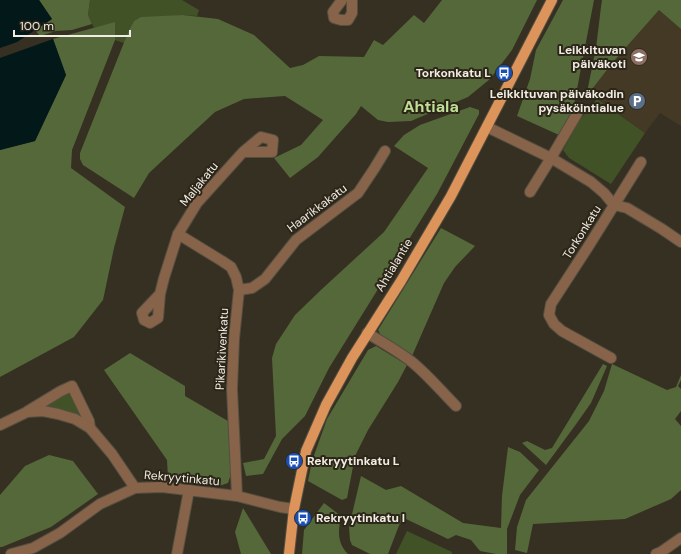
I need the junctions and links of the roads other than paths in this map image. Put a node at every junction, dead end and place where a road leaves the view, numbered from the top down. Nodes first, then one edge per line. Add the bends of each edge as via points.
1 (342, 0) edge
2 (352, 0) edge
3 (552, 0) edge
4 (578, 112) dead end
5 (487, 127) junction
6 (384, 151) dead end
7 (243, 152) dead end
8 (551, 158) junction
9 (641, 162) dead end
10 (530, 192) dead end
11 (614, 205) junction
12 (178, 234) junction
13 (681, 242) edge
14 (239, 290) junction
15 (160, 294) dead end
16 (367, 333) junction
17 (611, 358) dead end
18 (456, 406) dead end
19 (27, 412) junction
20 (0, 425) edge
21 (90, 428) junction
22 (135, 488) junction
23 (189, 490) junction
24 (237, 496) junction
25 (294, 509) junction
26 (681, 538) edge
27 (11, 554) edge
28 (177, 554) edge
29 (289, 554) edge
30 (656, 554) edge

1 - 2 street via 333,12 334,18 341,20 348,20 352,13
3 - 5 main road, Ahtialantie
4 - 8 street
5 - 8 street, Torkonkatu
5 - 16 main road, Ahtialantie via 451,196
6 - 14 street, Haarikkakatu via 358,193 296,240 265,279 252,288
7 - 12 street, Maljakatu via 196,204
8 - 10 street
8 - 11 street, Torkonkatu via 591,182
9 - 11 street
11 - 13 street via 627,208
11 - 17 street, Torkonkatu via 551,304 549,314 554,324 562,331
12 - 14 street, Pikarikivenkatu via 231,267
12 - 15 street, Maljakatu
14 - 24 street, Pikarikivenkatu via 232,389
16 - 18 street via 412,362
16 - 25 main road, Ahtialantie via 326,405 306,451
19 - 20 street
19 - 21 street via 43,411 58,414
19 - 21 street via 72,386 89,420
21 - 22 street
22 - 23 street, Rekryytinkatu
22 - 27 street, Rekryytinkatu via 100,504 60,533 33,548
23 - 24 street, Rekryytinkatu
23 - 28 street
24 - 25 street, Rekryytinkatu
25 - 29 main road, Ahtialantie
26 - 30 street

